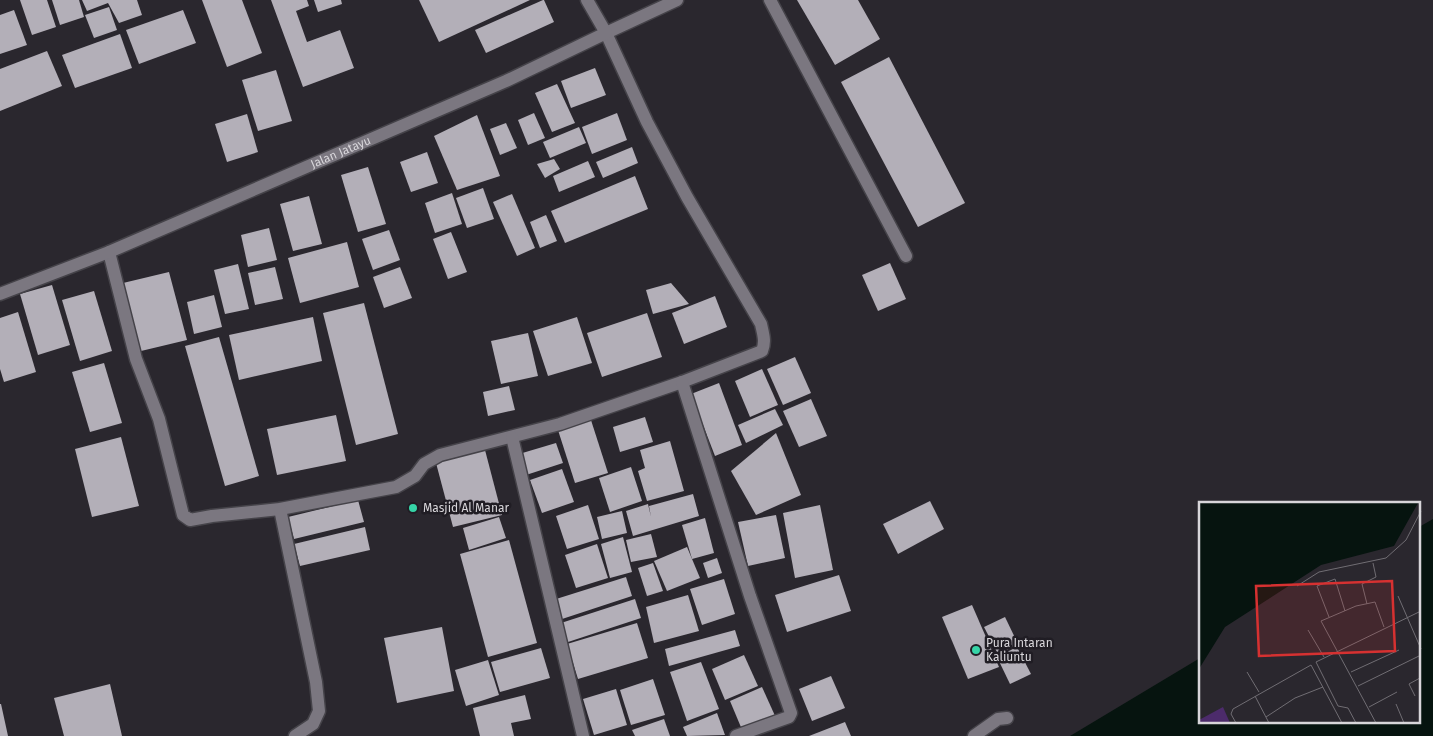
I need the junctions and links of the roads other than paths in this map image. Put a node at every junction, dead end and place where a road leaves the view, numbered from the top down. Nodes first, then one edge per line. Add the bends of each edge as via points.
1 (587, 0) edge
2 (677, 0) edge
3 (770, 0) edge
4 (606, 33) junction
5 (109, 252) junction
6 (906, 256) dead end
7 (0, 294) edge
8 (682, 382) junction
9 (512, 437) junction
10 (280, 509) junction
11 (1007, 718) dead end
12 (294, 736) edge
13 (583, 736) edge
14 (736, 736) edge
15 (974, 736) edge

1 - 4 street
2 - 4 street, Jalan Jatayu
3 - 6 street
4 - 5 street, Jalan Jatayu via 506,81
4 - 8 street via 647,122 761,324 762,351
5 - 7 street, Jalan Jatayu
5 - 10 street via 136,359 159,420 183,515 193,520
8 - 9 street
8 - 14 street via 791,713
9 - 10 street via 432,458 415,476 396,487
9 - 13 street
10 - 12 street via 316,682 319,711 313,724
11 - 15 street via 998,719

